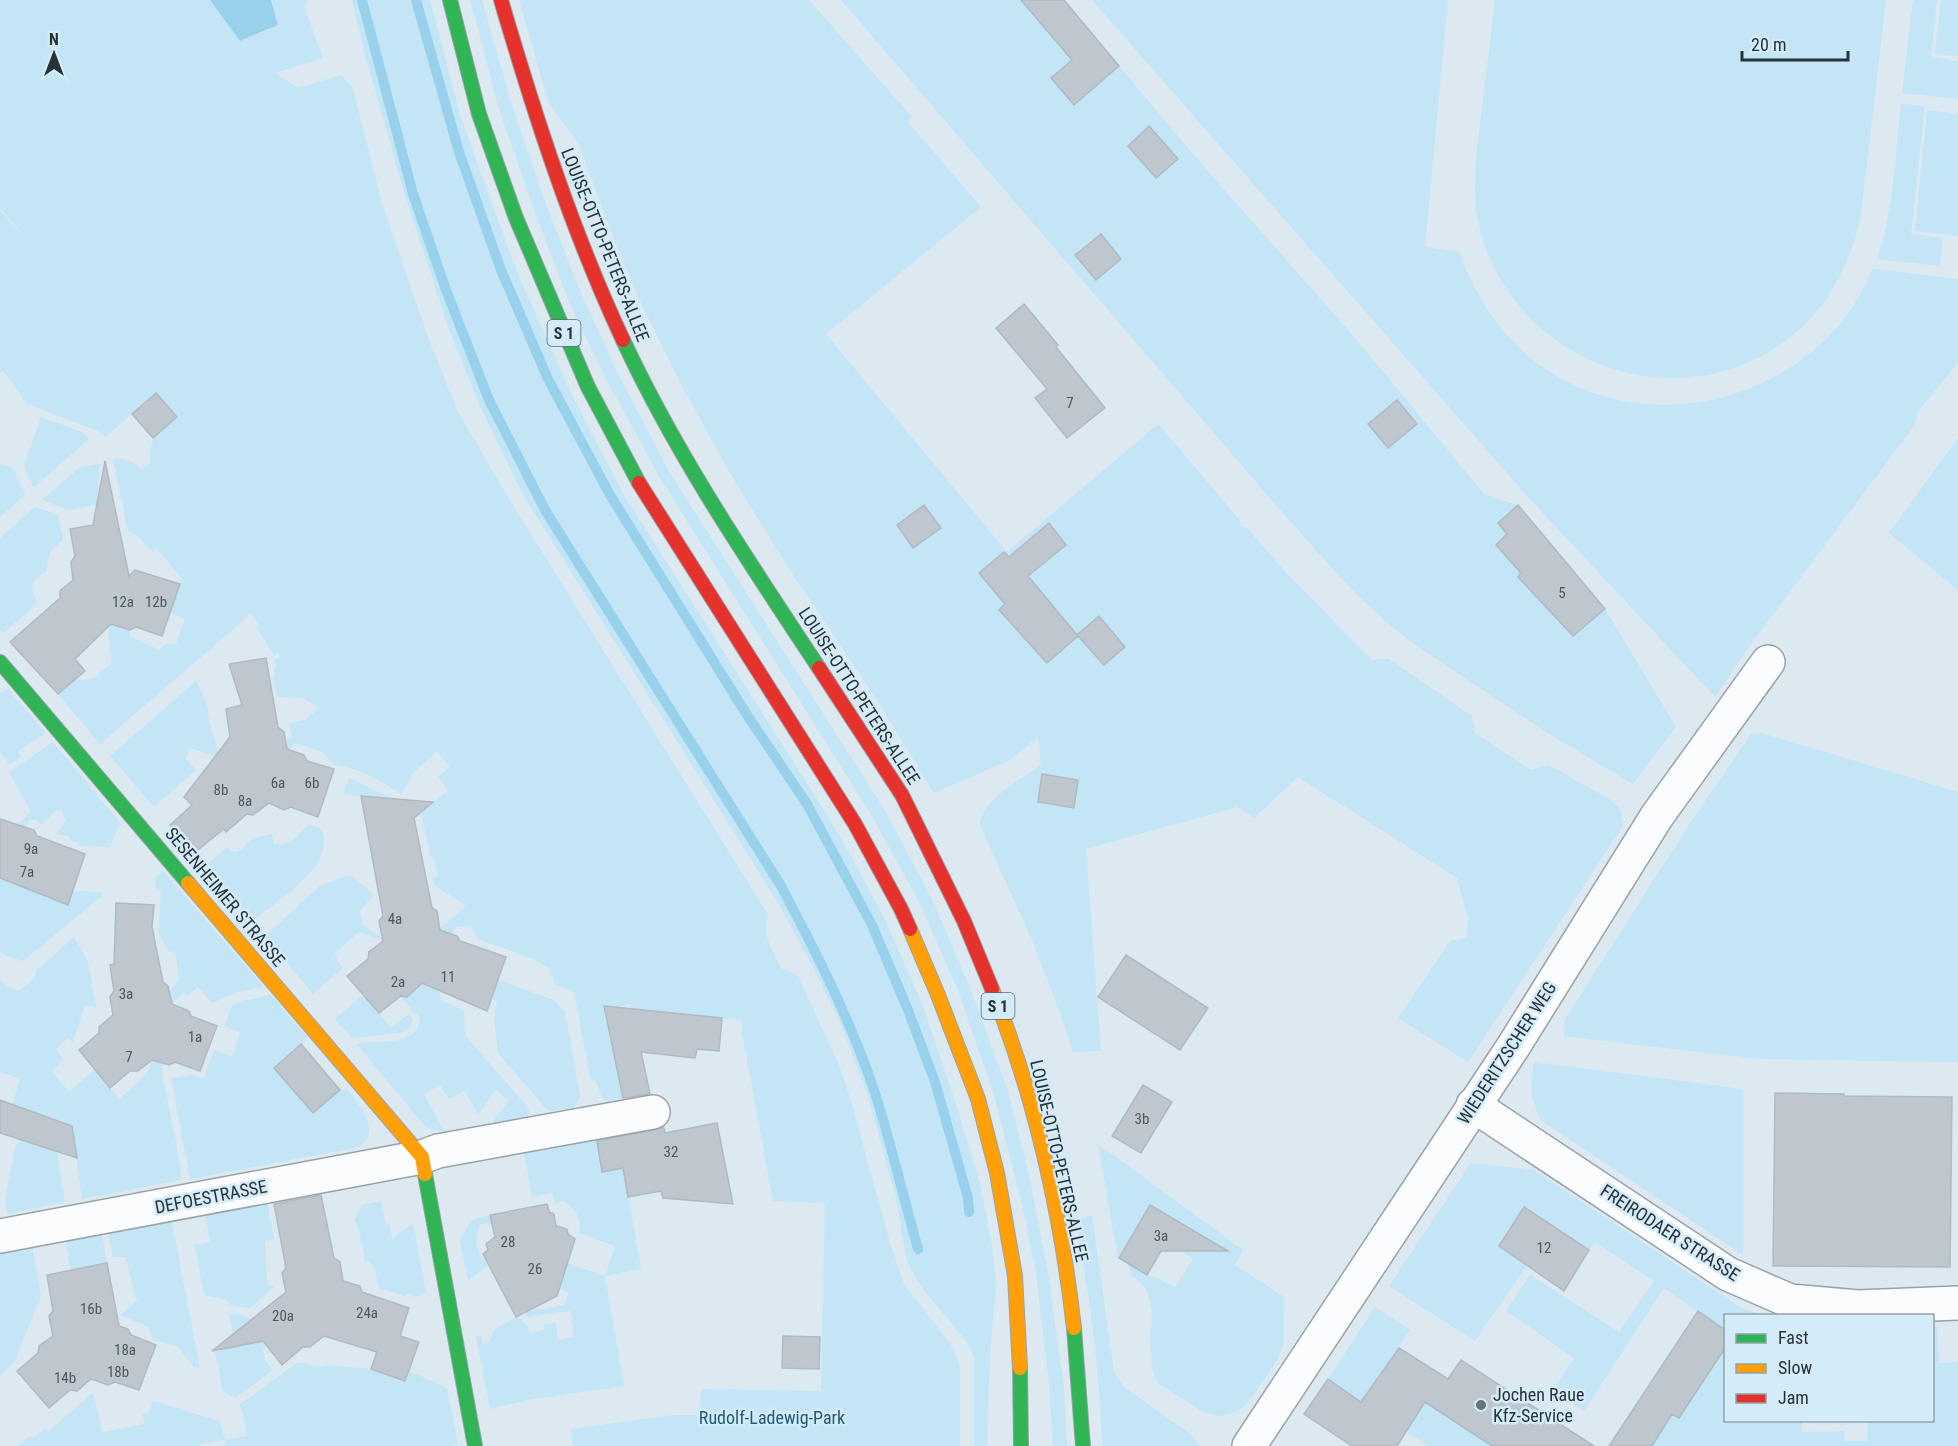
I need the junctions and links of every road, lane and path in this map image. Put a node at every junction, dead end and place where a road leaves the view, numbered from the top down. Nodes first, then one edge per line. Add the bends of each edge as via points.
1 (450, 0) edge
2 (501, 0) edge
3 (0, 662) edge
4 (1768, 662) dead end
5 (1473, 1105) junction
6 (653, 1112) dead end
7 (422, 1158) junction
8 (0, 1236) edge
9 (1958, 1303) edge
10 (475, 1446) edge
11 (1021, 1446) edge
12 (1083, 1446) edge
13 (1249, 1446) edge

1 - 11 main road, S 1 via 479,114 552,306 588,387 642,489 855,824 901,909 938,995 978,1100 997,1173 1015,1276
2 - 12 main road, LOUISE-OTTO-PETERS-ALLEE / S 1 via 564,200 631,358 686,460 902,797 949,886 989,979 1025,1082 1067,1270 1081,1386
3 - 7 main road, SESENHEIMER STRASSE
4 - 5 street, WIEDERITZSCHER WEG via 1657,816
5 - 9 street, FREIRODAER STRASSE via 1728,1274 1790,1301 1858,1307
5 - 13 street, WIEDERITZSCHER WEG
6 - 7 street, DEFOESTRASSE via 438,1151
7 - 8 street, DEFOESTRASSE
7 - 10 main road

